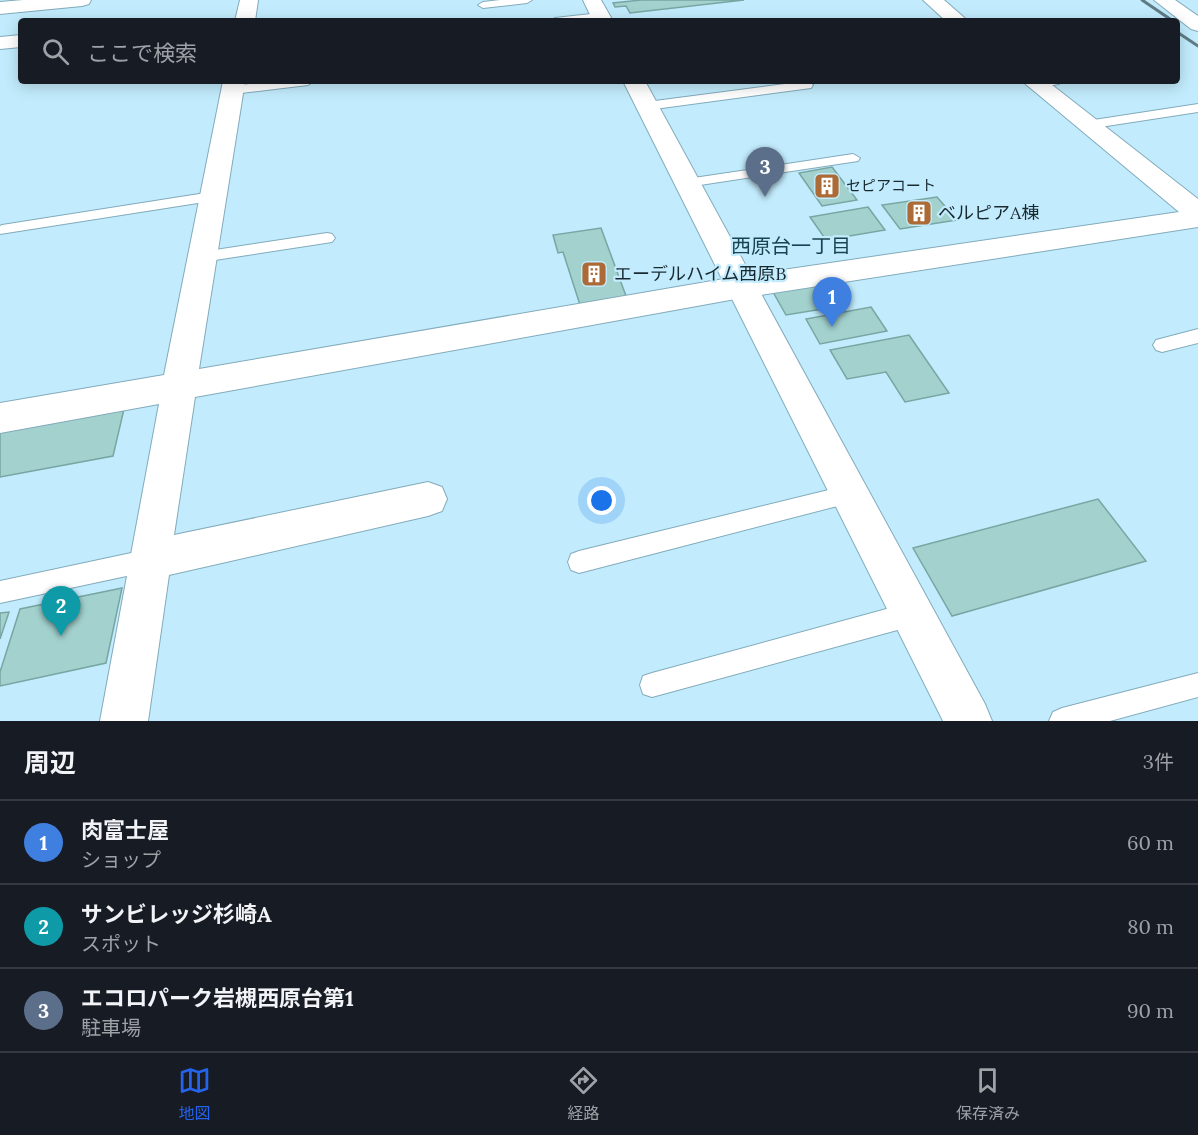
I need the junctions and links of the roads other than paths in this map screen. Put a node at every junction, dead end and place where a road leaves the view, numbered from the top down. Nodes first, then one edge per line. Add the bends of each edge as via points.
1 (82, 0) edge
2 (249, 0) edge
3 (527, 0) edge
4 (932, 0) edge
5 (1163, 0) edge
6 (483, 5) dead end
7 (0, 8) edge
8 (598, 12) edge
9 (246, 18) edge
10 (569, 18) edge
11 (954, 18) edge
12 (1195, 21) edge
13 (18, 41) edge
14 (0, 44) edge
15 (252, 84) edge
16 (636, 84) edge
17 (1043, 84) edge
18 (233, 85) edge
19 (807, 85) dead end
20 (647, 106) junction
21 (1198, 108) edge
22 (1087, 124) junction
23 (853, 158) dead end
24 (687, 183) junction
25 (212, 197) junction
26 (1198, 215) edge
27 (3, 230) dead end
28 (327, 238) dead end
29 (202, 257) junction
30 (741, 287) junction
31 (1198, 336) edge
32 (1162, 345) dead end
33 (179, 387) junction
34 (0, 418) edge
35 (849, 494) junction
36 (428, 499) dead end
37 (150, 560) junction
38 (579, 562) dead end
39 (0, 592) edge
40 (912, 614) junction
41 (651, 685) dead end
42 (1198, 685) edge
43 (124, 721) edge
44 (968, 721) edge
45 (1062, 721) edge

1 - 7 street
2 - 9 street
3 - 6 lane
4 - 11 street
5 - 12 street
8 - 10 lane
13 - 14 street
15 - 18 lane
16 - 20 street
17 - 22 street
18 - 25 street
19 - 20 lane
20 - 24 street
21 - 22 lane
22 - 26 street
23 - 24 lane
24 - 30 street
25 - 27 lane
25 - 29 street
26 - 30 street
28 - 29 lane
29 - 33 street
30 - 33 street
30 - 35 street
31 - 32 lane
33 - 34 street
33 - 37 street
35 - 38 lane
35 - 40 street
36 - 37 street
37 - 39 lane
37 - 43 street
40 - 41 lane
40 - 44 street
42 - 45 lane

